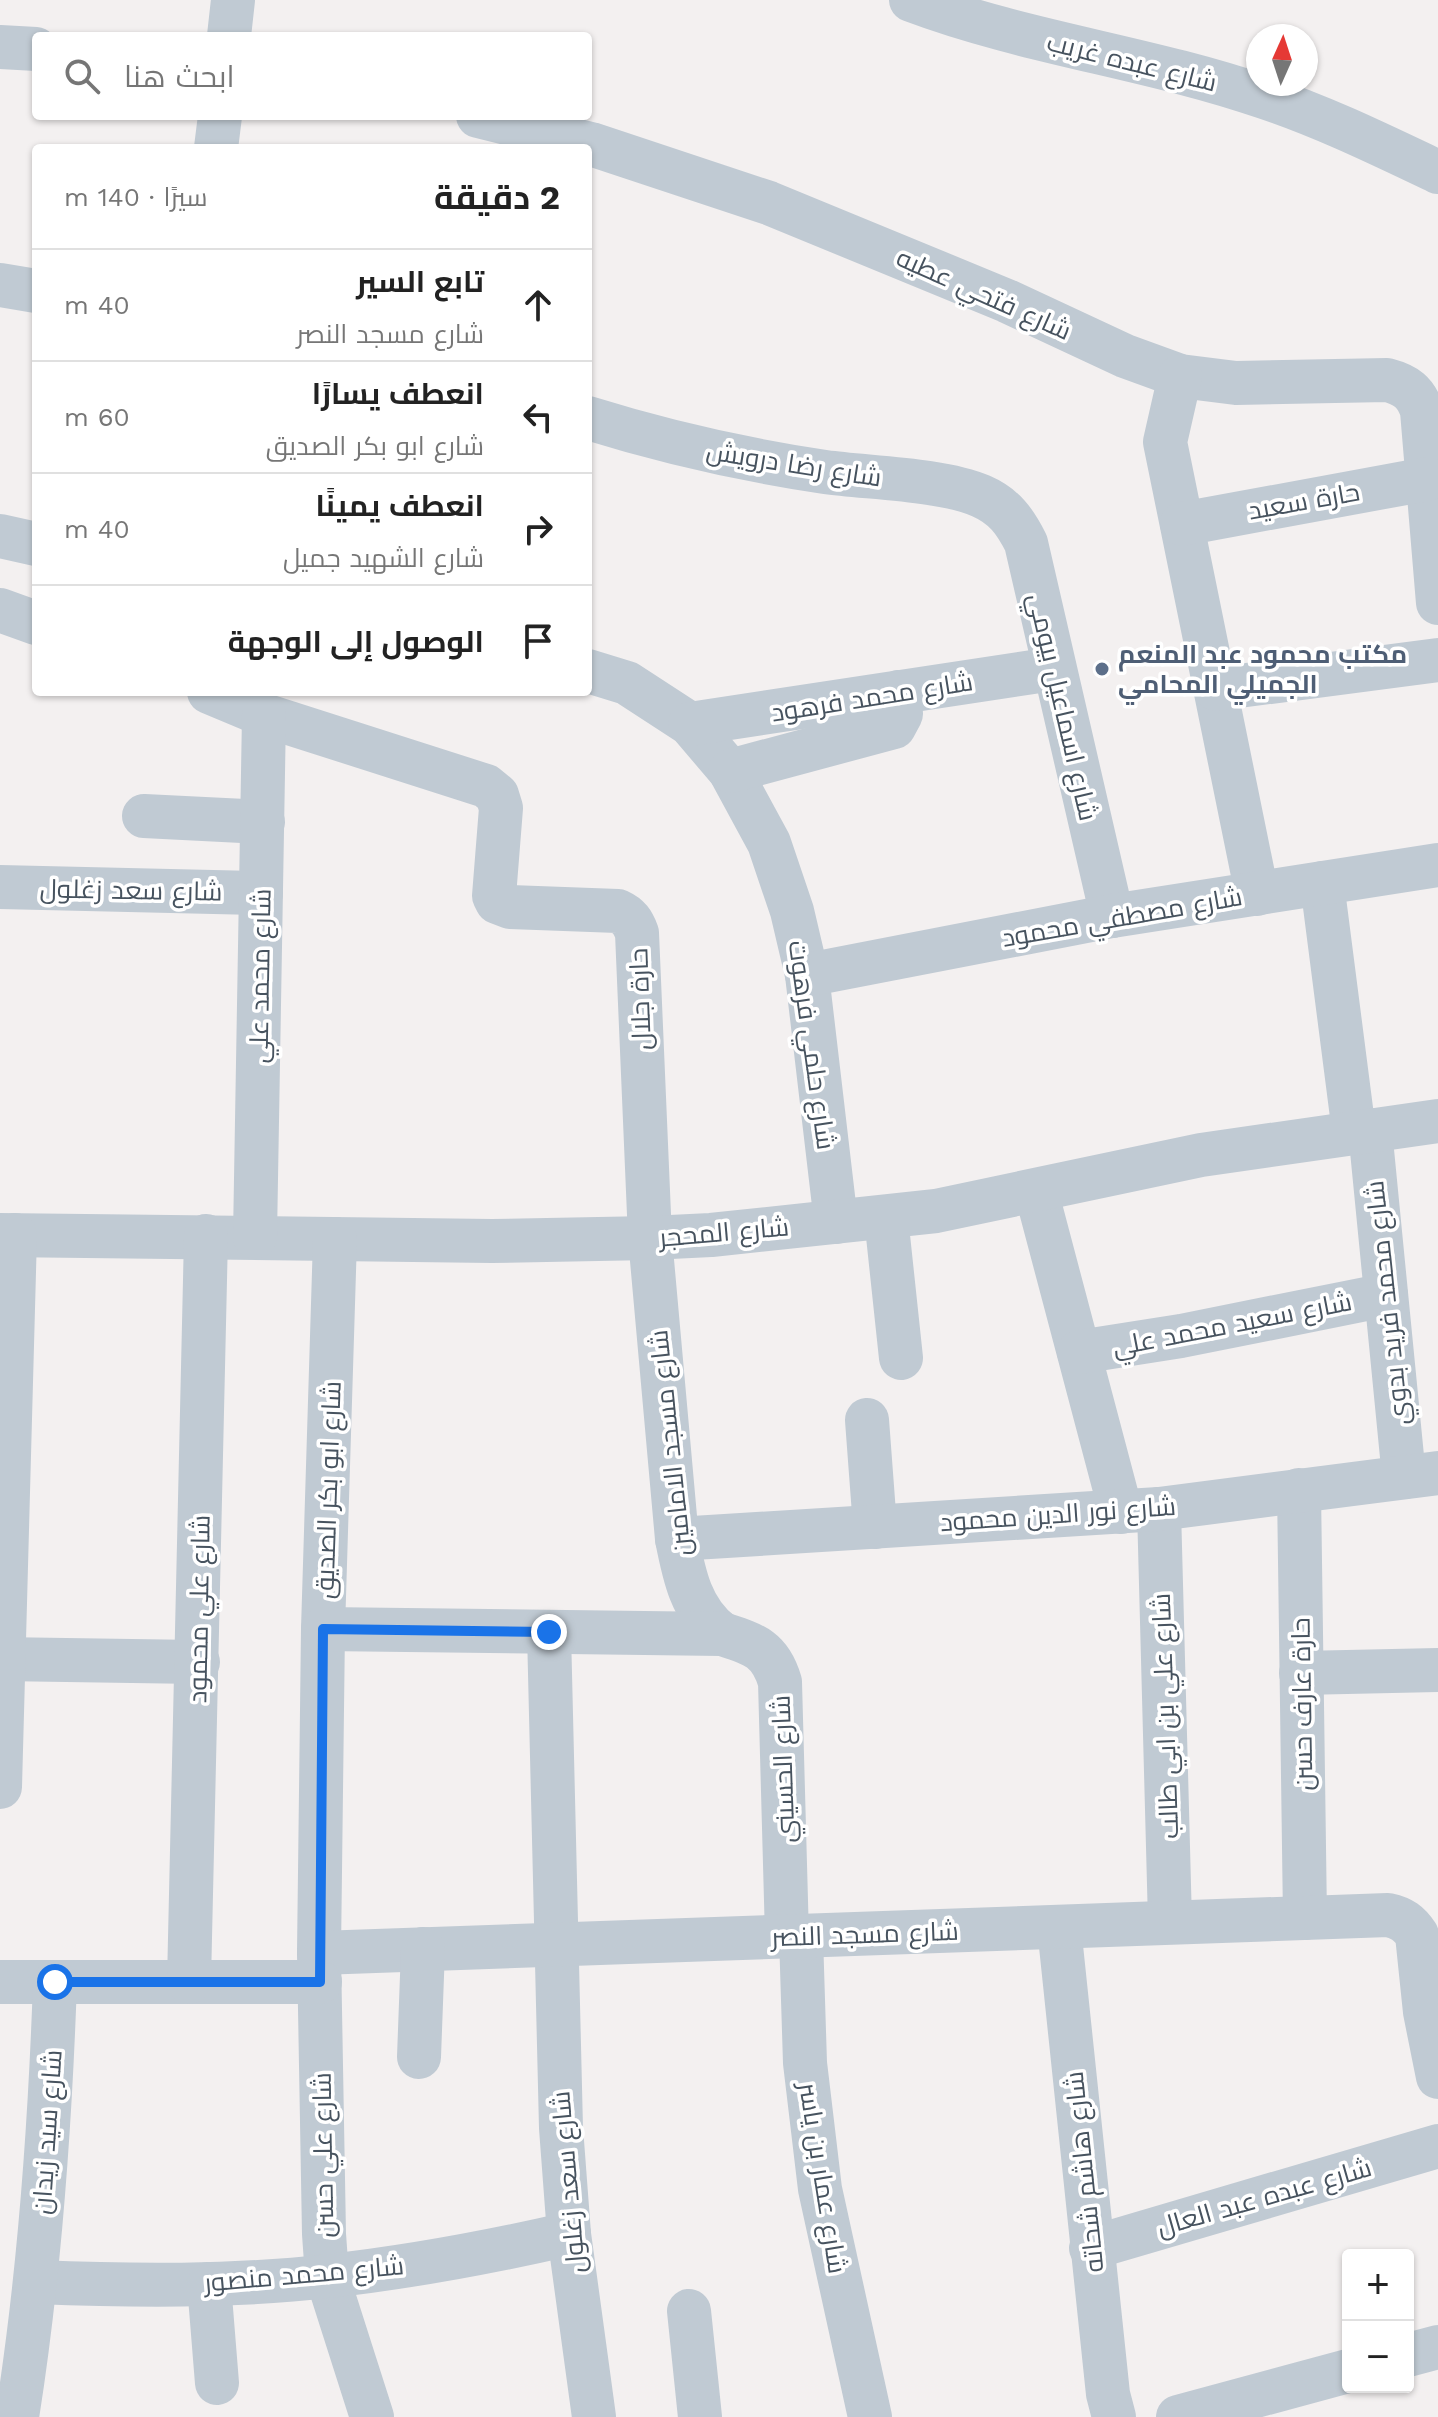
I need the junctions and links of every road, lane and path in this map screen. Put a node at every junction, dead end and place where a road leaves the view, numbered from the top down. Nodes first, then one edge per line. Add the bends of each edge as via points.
1 (233, 0) edge
2 (911, 0) edge
3 (229, 32) edge
4 (0, 47) edge
5 (32, 49) edge
6 (220, 120) edge
7 (494, 120) edge
8 (216, 144) edge
9 (591, 144) edge
10 (592, 144) edge
11 (1438, 172) edge
12 (0, 285) edge
13 (32, 290) edge
14 (1180, 376) junction
15 (592, 419) edge
16 (1427, 479) junction
17 (999, 506) joint
18 (1182, 524) junction
19 (0, 536) edge
20 (32, 543) edge
21 (1438, 603) edge
22 (0, 610) edge
23 (32, 622) edge
24 (1438, 660) edge
25 (1053, 669) junction
26 (592, 672) edge
27 (1216, 689) junction
28 (899, 692) junction
29 (219, 696) edge
30 (264, 715) junction
31 (690, 724) junction
32 (730, 771) junction
33 (144, 816) dead end
34 (263, 822) junction
35 (1438, 865) edge
36 (1322, 883) junction
37 (0, 887) edge
38 (261, 893) junction
39 (1257, 894) junction
40 (1112, 916) junction
41 (807, 975) junction
42 (1438, 1121) edge
43 (1362, 1131) junction
44 (1036, 1191) junction
45 (886, 1217) junction
46 (836, 1222) junction
47 (8, 1235) edge
48 (206, 1236) junction
49 (255, 1237) junction
50 (650, 1238) junction
51 (335, 1239) junction
52 (1386, 1295) junction
53 (1079, 1352) junction
54 (901, 1358) dead end
55 (867, 1420) dead end
56 (1421, 1475) edge
57 (1299, 1490) junction
58 (1140, 1510) junction
59 (875, 1527) junction
60 (677, 1539) junction
61 (323, 1629) junction
62 (549, 1632) junction
63 (722, 1634) junction
64 (2, 1659) edge
65 (198, 1662) junction
66 (1438, 1670) edge
67 (1301, 1673) junction
68 (0, 1787) edge
69 (1305, 1918) junction
70 (1170, 1922) junction
71 (1059, 1927) junction
72 (794, 1936) junction
73 (556, 1945) junction
74 (423, 1949) junction
75 (319, 1967) junction
76 (0, 1982) edge
77 (55, 1982) junction
78 (189, 1982) junction
79 (419, 2057) dead end
80 (1438, 2077) edge
81 (1438, 2146) edge
82 (569, 2234) junction
83 (1091, 2248) junction
84 (327, 2276) junction
85 (36, 2282) junction
86 (209, 2284) junction
87 (689, 2311) dead end
88 (1438, 2347) edge
89 (1414, 2353) edge
90 (1342, 2373) edge
91 (217, 2383) dead end
92 (17, 2417) edge
93 (372, 2417) edge
94 (594, 2417) edge
95 (700, 2417) edge
96 (870, 2417) edge
97 (1114, 2417) edge
98 (1178, 2417) edge

1 - 3 street
2 - 11 street, شارع عبده غريب via 972,21 1264,97
4 - 5 street
6 - 8 street
7 - 9 street, شارع فتحي عطيه
10 - 14 street, شارع فتحي عطيه via 769,203
12 - 13 street
14 - 16 street, شارع فتحي عطيه via 1236,383 1399,383 1410,389 1422,411
14 - 18 street via 1165,442
15 - 17 street, شارع رضا درويش via 708,451 941,486
16 - 18 street, حارة سعيد
16 - 21 street, شارع فتحي عطيه
17 - 25 street, شارع اسماعيل بيومي via 1016,522 1026,543
18 - 27 street
19 - 20 street
22 - 23 street
24 - 27 street
25 - 28 street, شارع محمد فرهود
25 - 40 street, شارع اسماعيل بيومي
26 - 31 street, شارع حلمي فرهوت via 627,683
27 - 39 street
28 - 31 street, شارع محمد فرهود
28 - 32 street via 900,720 894,727
29 - 30 street
30 - 34 street, شارع محمد علي
30 - 50 street, حارة جلال via 492,790 501,808 494,896 503,906 610,910 631,919 637,933
31 - 32 street, شارع حلمي فرهوت
32 - 41 street, شارع حلمي فرهوت via 769,843
33 - 34 street
34 - 38 street, شارع محمد علي
35 - 36 street, شارع مصطفي محمود
36 - 39 street, شارع مصطفي محمود
36 - 43 street, شارع محمد فريد بدوي
37 - 38 street, شارع سعد زغلول
38 - 49 street, شارع محمد علي
39 - 40 street, شارع مصطفي محمود
40 - 41 street, شارع مصطفي محمود
41 - 46 street, شارع حلمي فرهوت
42 - 43 street, شارع المحجر
43 - 44 street, شارع المحجر via 1187,1158
43 - 52 street, شارع محمد فريد بدوي
44 - 45 street, شارع المحجر
44 - 53 street, شارع علي بن ابي طالب
45 - 46 street, شارع المحجر
45 - 54 street
46 - 50 street, شارع المحجر
47 - 48 street, شارع المحجر
47 - 64 street
48 - 49 street, شارع المحجر
48 - 65 street, شارع علي محمود
49 - 51 street, شارع المحجر
50 - 51 street, شارع المحجر
50 - 60 street, شارع مسجد الامامين
51 - 61 street, شارع ابو بكر الصديق
52 - 53 street, شارع سعيد محمد علي
52 - 56 street, شارع محمد فريد بدوي
53 - 58 street, شارع علي بن ابي طالب
55 - 59 street
56 - 57 street, شارع نور الدين محمود
57 - 58 street, شارع نور الدين محمود
57 - 67 street, حارة عارف حسن
58 - 59 street, شارع نور الدين محمود
58 - 70 street, شارع علي بن ابي طالب
59 - 60 street, شارع نور الدين محمود
60 - 63 street, شارع مسجد الامامين via 698,1611
61 - 62 street
61 - 75 street, شارع ابو بكر الصديق
62 - 63 street
62 - 73 street, شارع سعد زغلول
63 - 72 street, شارع الحسيني via 767,1654 780,1682
64 - 65 street
64 - 68 street
65 - 78 street, شارع علي محمود
66 - 67 street
67 - 69 street, حارة عارف حسن
69 - 70 street, شارع مسجد النصر
69 - 80 street, شارع مسجد النصر via 1388,1915 1410,1925 1420,1947
70 - 71 street, شارع مسجد النصر
71 - 72 street, شارع مسجد النصر
71 - 83 street, شارع هاشم شحاته
72 - 73 street, شارع مسجد النصر
72 - 96 street, شارع عمار بن ياسر via 820,2189
73 - 74 street, شارع مسجد النصر
73 - 82 street, شارع سعد زغلول
74 - 75 street, شارع مسجد النصر
74 - 79 street
75 - 78 street, شارع مسجد النصر
75 - 84 street, شارع علي حسن
76 - 77 street, شارع مسجد النصر
77 - 78 street, شارع مسجد النصر
77 - 85 street, شارع سيد زيدان
81 - 83 street, شارع عبده عبد العال
82 - 84 street, شارع محمد منصور
82 - 94 street, شارع سعد زغلول
83 - 97 street, شارع هاشم شحاته
84 - 86 street, شارع محمد منصور
84 - 93 street, شارع علي حسن
85 - 86 street, شارع محمد منصور
85 - 92 street, شارع سيد زيدان
86 - 91 street
87 - 95 street
88 - 89 street
90 - 98 street

